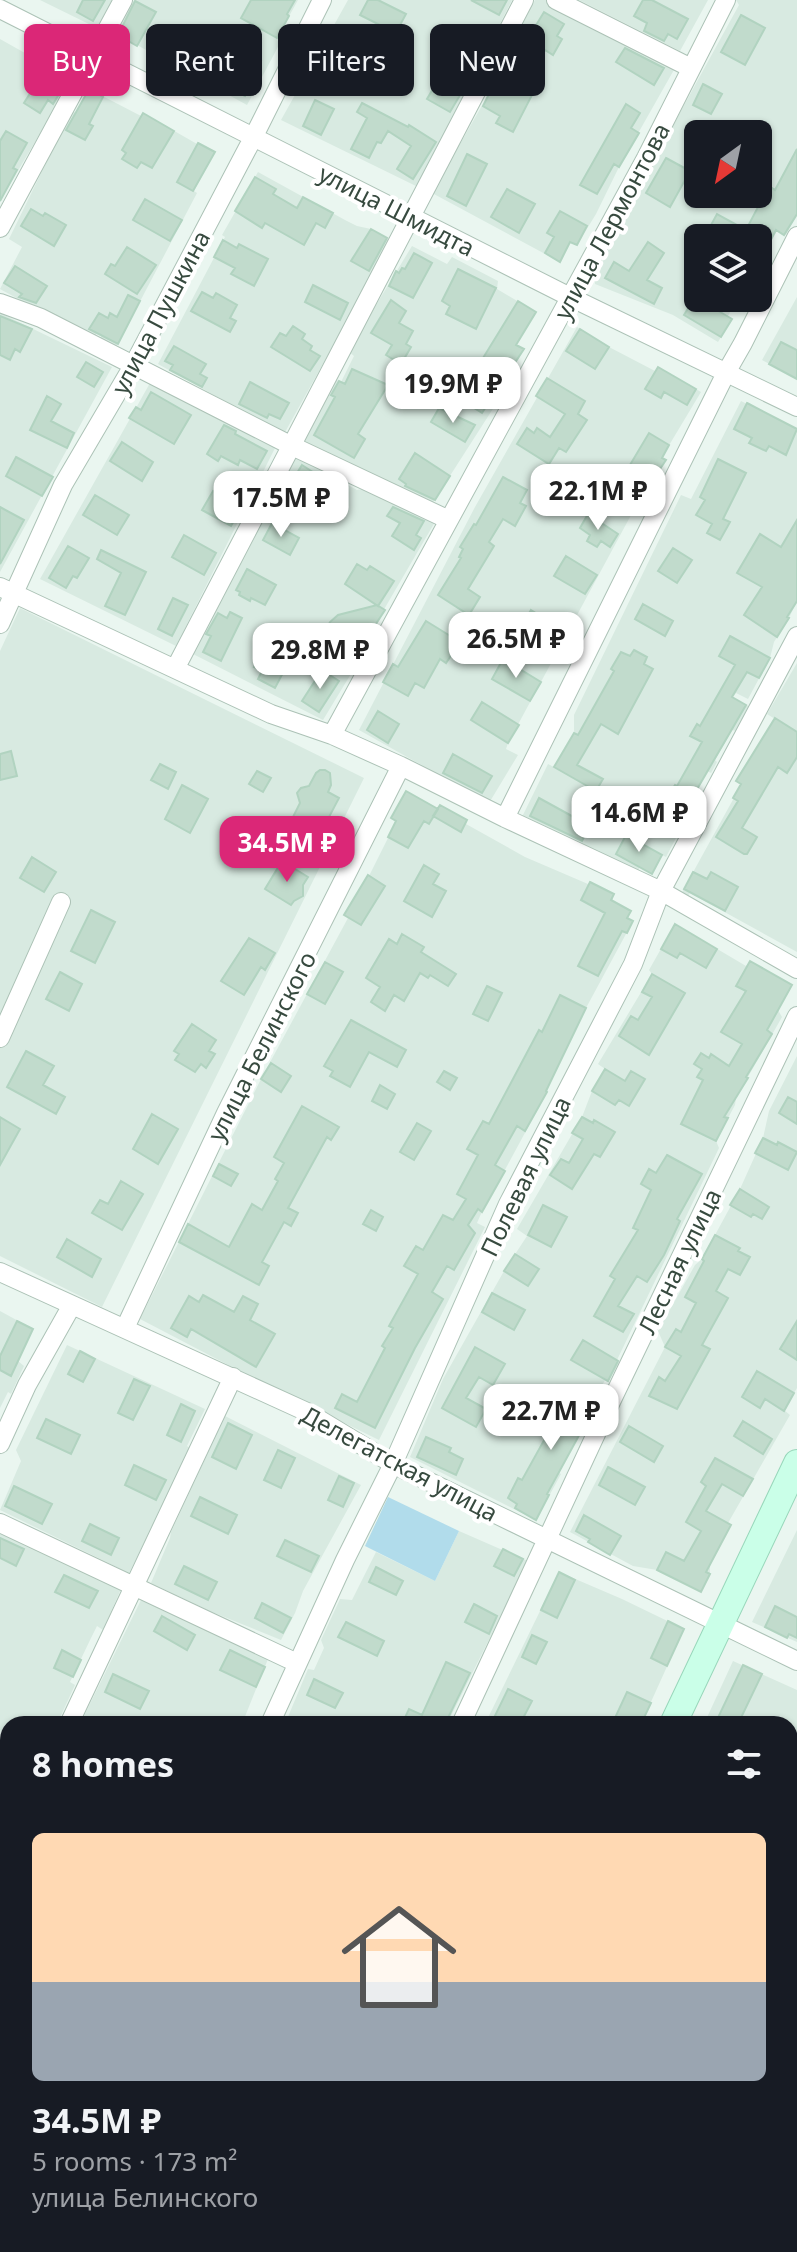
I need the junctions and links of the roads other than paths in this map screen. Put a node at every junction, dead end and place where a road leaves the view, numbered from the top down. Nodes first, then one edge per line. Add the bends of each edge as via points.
1 (123, 0) edge
2 (322, 0) edge
3 (524, 0) edge
4 (556, 0) edge
5 (726, 0) edge
6 (0, 9) edge
7 (29, 24) edge
8 (110, 24) edge
9 (691, 68) junction
10 (130, 76) edge
11 (72, 96) edge
12 (253, 138) junction
13 (412, 218) junction
14 (0, 228) edge
15 (797, 236) edge
16 (570, 297) junction
17 (0, 303) edge
18 (134, 364) junction
19 (727, 371) junction
20 (797, 407) edge
21 (290, 445) junction
22 (449, 520) junction
23 (8, 590) edge
24 (0, 624) edge
25 (797, 636) edge
26 (175, 669) junction
27 (332, 735) junction
28 (401, 766) junction
29 (505, 818) junction
30 (661, 891) junction
31 (61, 902) dead end
32 (797, 969) edge
33 (797, 1016) edge
34 (0, 1038) edge
35 (0, 1272) edge
36 (72, 1305) junction
37 (125, 1328) junction
38 (233, 1377) junction
39 (0, 1444) edge
40 (797, 1463) edge
41 (393, 1464) junction
42 (0, 1523) edge
43 (548, 1540) junction
44 (136, 1586) junction
45 (720, 1624) junction
46 (797, 1661) edge
47 (297, 1663) junction
48 (73, 1716) edge
49 (274, 1716) edge
50 (465, 1716) edge
51 (677, 1716) edge

1 - 8 street
2 - 12 street, улица Пушкина
3 - 13 street
4 - 9 street
5 - 9 street, улица Лермонтова
6 - 7 street, улица Шмидта
9 - 16 street, улица Лермонтова
10 - 12 street, улица Шмидта
11 - 14 street
12 - 13 street, улица Шмидта
12 - 18 street, улица Пушкина
13 - 16 street, улица Шмидта
13 - 21 street
15 - 19 street
16 - 19 street, улица Шмидта
16 - 22 street, улица Лермонтова
17 - 18 street
18 - 21 street
18 - 23 street, улица Пушкина
19 - 20 street, улица Шмидта
19 - 29 street
21 - 22 street
21 - 26 street
22 - 27 street, улица Лермонтова
23 - 24 street, улица Пушкина
23 - 26 street
25 - 30 street, Полевая улица
26 - 27 street via 271,714
27 - 28 street
28 - 29 street
28 - 37 street, улица Белинского via 226,1113
29 - 30 street
30 - 32 street
30 - 41 street, Полевая улица via 633,964 508,1204
31 - 34 street
33 - 43 street, Лесная улица
35 - 36 street, Делегатская улица
36 - 37 street, Делегатская улица
36 - 39 street
37 - 38 street, Делегатская улица
38 - 41 street, Делегатская улица via 307,1412
38 - 44 street
40 - 45 street
41 - 43 street, Делегатская улица
41 - 47 street, Полевая улица
42 - 44 street
43 - 45 street, Делегатская улица
43 - 50 street, Лесная улица
44 - 47 street
44 - 48 street
45 - 46 street, Делегатская улица
45 - 51 street
47 - 49 street, Полевая улица

